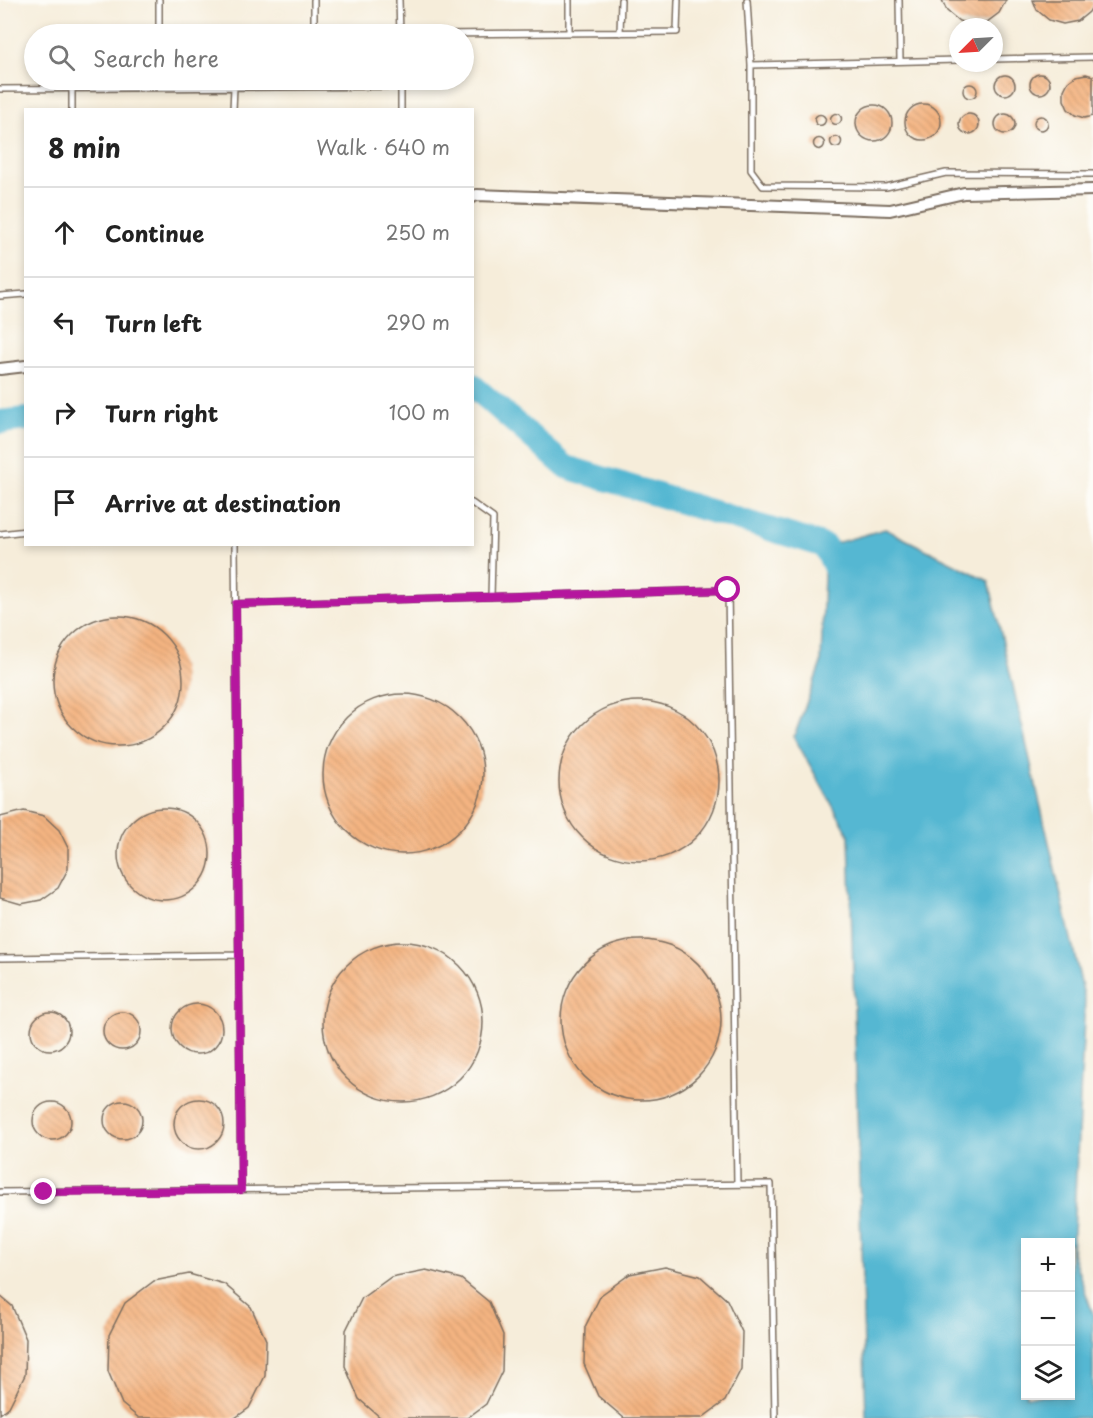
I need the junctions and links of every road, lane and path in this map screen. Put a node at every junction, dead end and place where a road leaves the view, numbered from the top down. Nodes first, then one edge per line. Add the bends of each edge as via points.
1 (159, 0) edge
2 (314, 0) edge
3 (399, 0) edge
4 (569, 0) edge
5 (621, 0) edge
6 (678, 0) edge
7 (747, 0) edge
8 (899, 0) edge
9 (159, 24) edge
10 (314, 24) edge
11 (400, 24) edge
12 (569, 33) junction
13 (620, 33) junction
14 (474, 34) edge
15 (1093, 57) edge
16 (1003, 59) edge
17 (949, 60) edge
18 (900, 61) junction
19 (751, 65) junction
20 (0, 89) edge
21 (24, 89) edge
22 (72, 90) edge
23 (234, 90) edge
24 (401, 90) edge
25 (72, 108) edge
26 (233, 108) edge
27 (401, 108) edge
28 (1093, 174) edge
29 (1093, 190) edge
30 (474, 196) edge
31 (24, 294) edge
32 (0, 296) edge
33 (24, 366) edge
34 (0, 369) edge
35 (474, 504) edge
36 (24, 531) edge
37 (0, 534) edge
38 (235, 546) edge
39 (491, 597) junction
40 (236, 604) junction
41 (239, 955) junction
42 (0, 958) edge
43 (737, 1184) junction
44 (241, 1190) junction
45 (0, 1192) edge
46 (775, 1418) edge

1 - 9 lane
2 - 10 lane
3 - 11 lane
4 - 12 lane
5 - 13 lane
6 - 13 lane via 677,32
7 - 19 lane
8 - 18 lane
12 - 13 lane
12 - 14 lane
15 - 16 lane
17 - 18 lane
18 - 19 lane
19 - 28 lane via 751,170 763,186 886,187 946,173
20 - 21 lane
22 - 25 lane
23 - 26 lane
24 - 27 lane
29 - 30 street via 964,194 890,210
31 - 32 lane
33 - 34 street
35 - 39 lane via 493,518
36 - 37 lane
38 - 40 lane
39 - 40 lane
39 - 43 lane via 728,590
40 - 41 lane
41 - 42 lane
41 - 44 lane
43 - 44 lane
43 - 46 lane via 771,1184
44 - 45 lane

